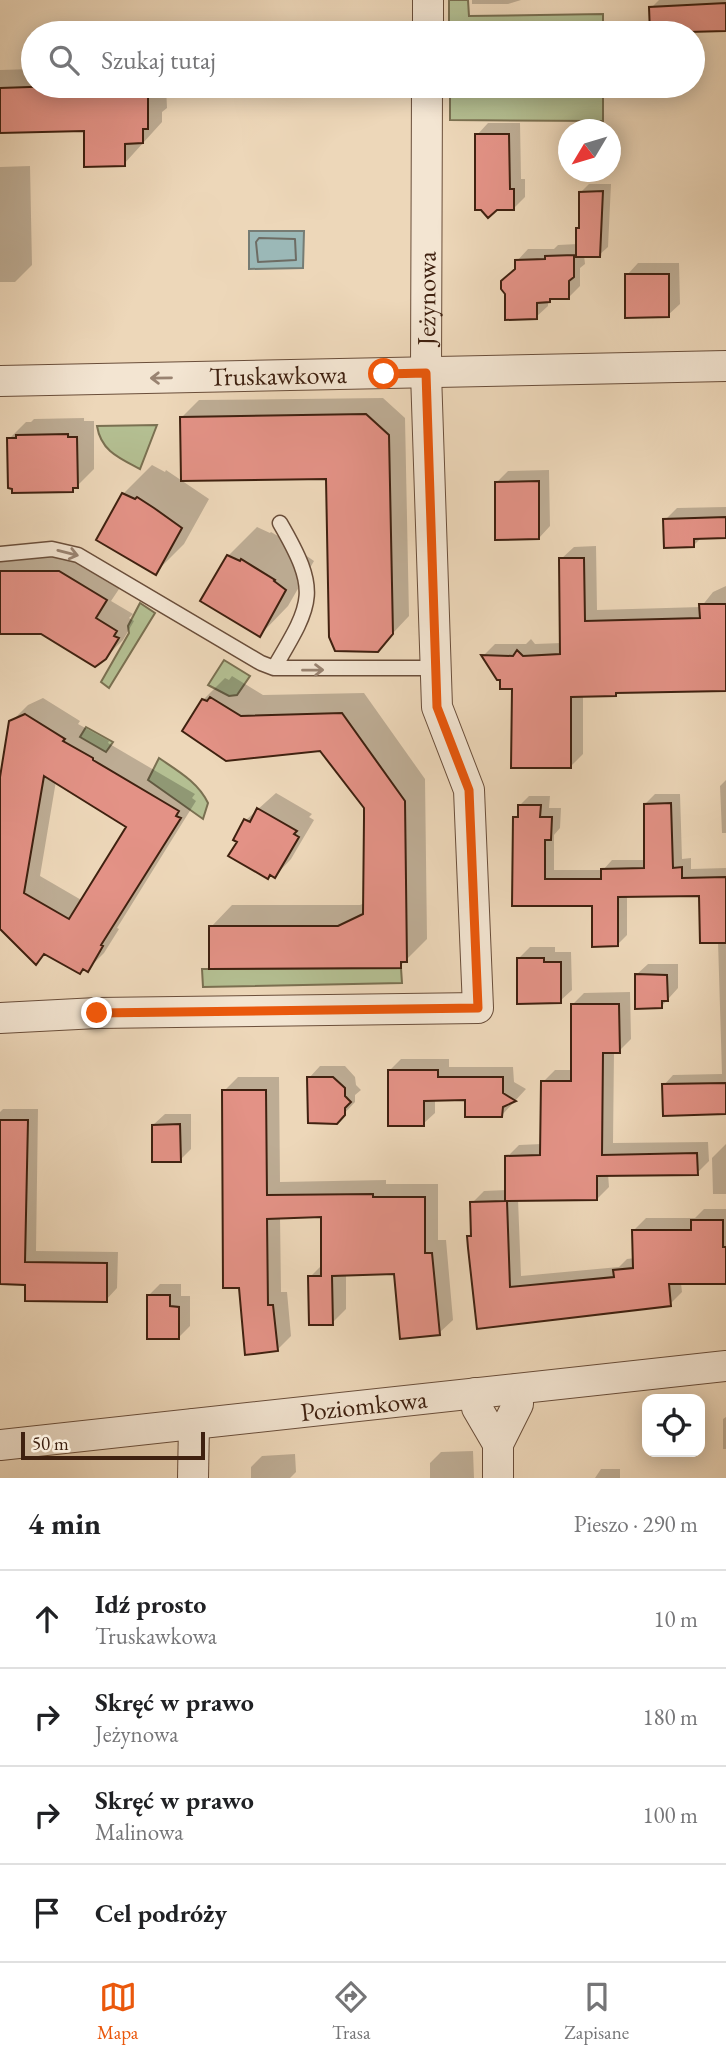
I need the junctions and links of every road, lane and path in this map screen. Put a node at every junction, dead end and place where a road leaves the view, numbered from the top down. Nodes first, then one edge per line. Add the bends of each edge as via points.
1 (428, 0) edge
2 (428, 21) edge
3 (427, 98) edge
4 (726, 366) edge
5 (426, 373) junction
6 (0, 381) edge
7 (280, 523) dead end
8 (0, 554) edge
9 (274, 668) junction
10 (435, 668) junction
11 (0, 1018) edge
12 (726, 1366) edge
13 (517, 1389) junction
14 (475, 1393) junction
15 (194, 1424) junction
16 (498, 1444) junction
17 (0, 1445) edge
18 (193, 1478) edge
19 (498, 1478) edge

1 - 2 street
3 - 5 street, Jeżynowa
4 - 5 street, Truskawkowa
5 -> 6 street, Truskawkowa
5 - 10 street, Jeżynowa
7 - 9 lane via 305,572 308,598
8 -> 9 lane via 52,549 79,555
9 -> 10 lane
10 - 11 street, Jeżynowa via 437,707 469,790 478,1008
12 - 13 street, Poziomkowa
13 - 14 street, Poziomkowa
13 - 16 street via 518,1404
14 - 15 street, Poziomkowa
14 - 16 street via 477,1408
15 - 17 street, Poziomkowa
15 - 18 street
16 - 19 street

